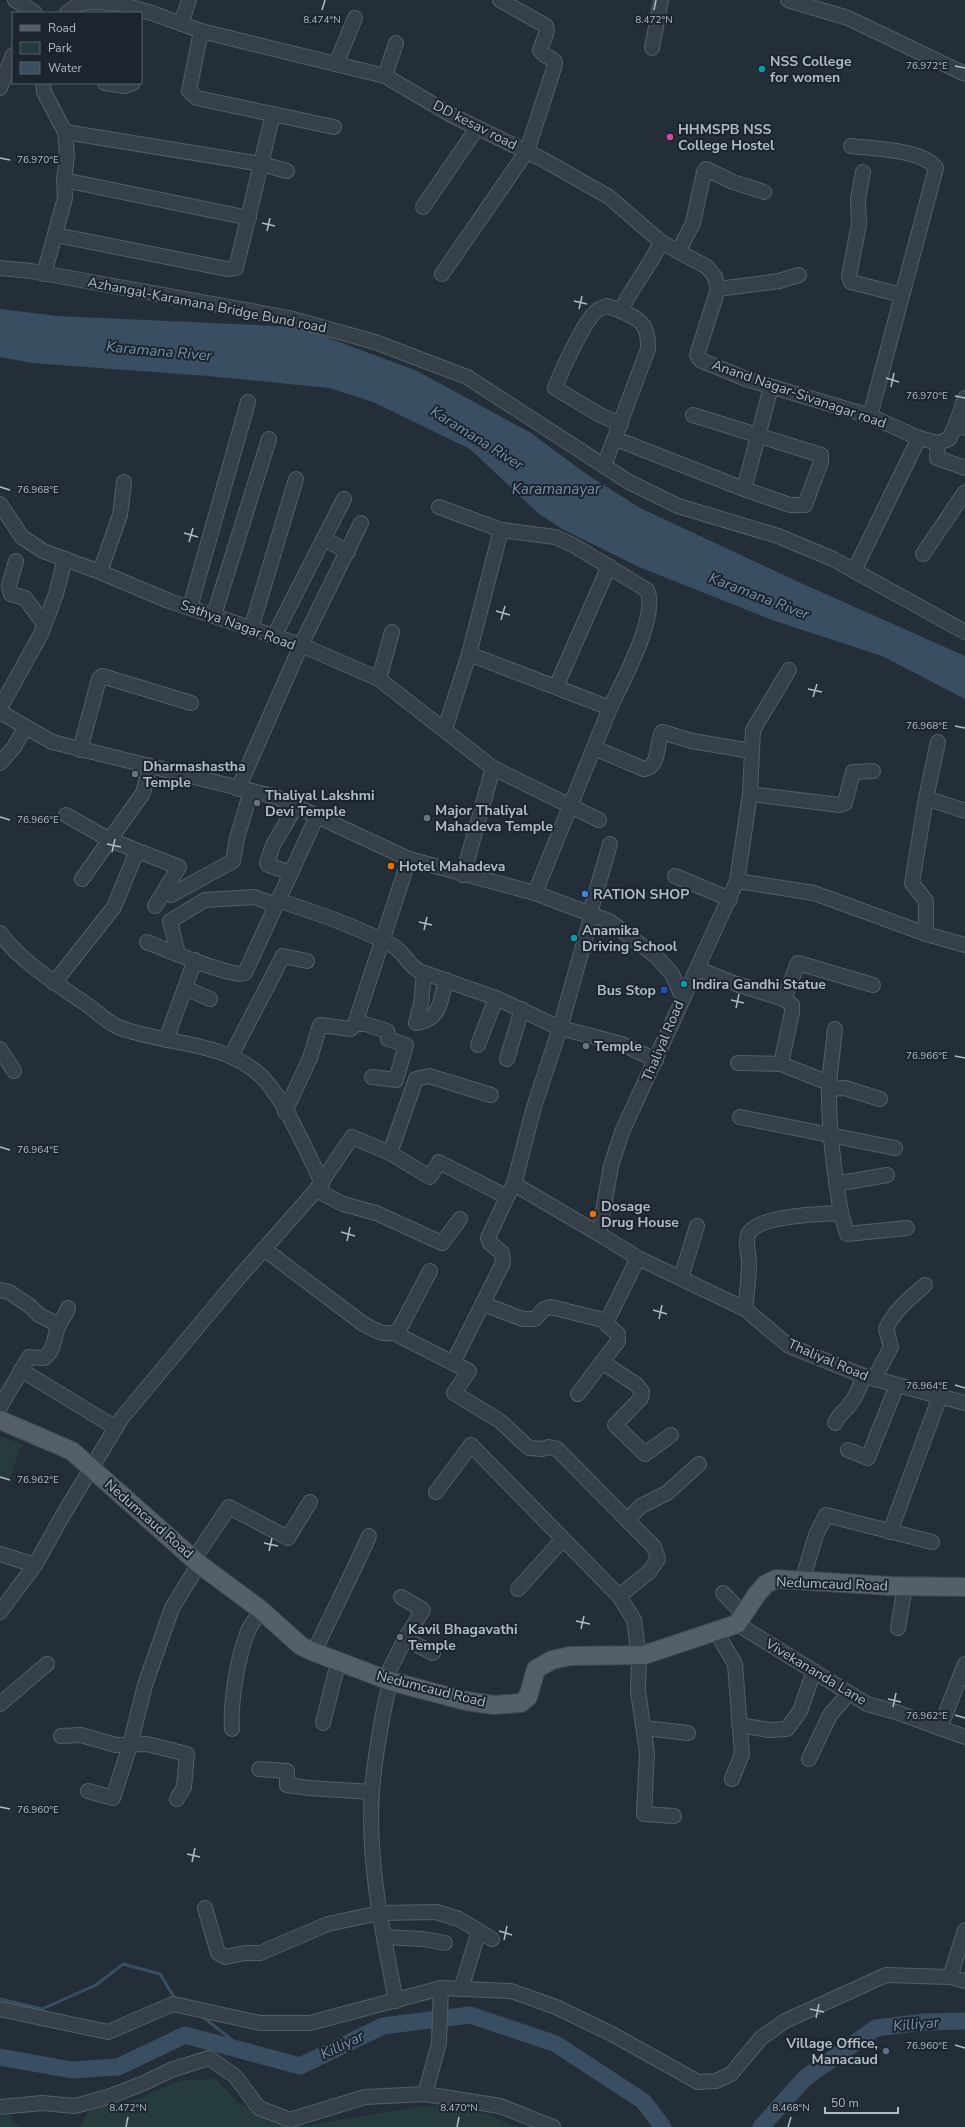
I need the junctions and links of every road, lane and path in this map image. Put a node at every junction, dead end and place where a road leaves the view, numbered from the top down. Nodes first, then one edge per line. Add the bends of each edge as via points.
1 (15, 0) edge
2 (190, 0) edge
3 (500, 0) edge
4 (661, 0) edge
5 (788, 0) edge
6 (72, 6) edge
7 (32, 12) edge
8 (355, 18) dead end
9 (181, 24) junction
10 (201, 30) junction
11 (396, 43) dead end
12 (652, 48) dead end
13 (12, 58) edge
14 (336, 64) junction
15 (965, 74) edge
16 (385, 76) junction
17 (43, 84) edge
18 (112, 84) edge
19 (130, 84) edge
20 (0, 88) edge
21 (273, 114) junction
22 (334, 128) dead end
23 (476, 128) junction
24 (65, 132) junction
25 (850, 146) dead end
26 (527, 151) junction
27 (262, 164) junction
28 (287, 171) dead end
29 (863, 172) dead end
30 (64, 180) junction
31 (764, 192) dead end
32 (423, 207) dead end
33 (249, 218) junction
34 (56, 235) junction
35 (661, 242) junction
36 (679, 250) junction
37 (0, 268) edge
38 (44, 274) junction
39 (442, 274) dead end
40 (799, 275) dead end
41 (718, 289) junction
42 (902, 295) junction
43 (620, 311) junction
44 (771, 387) junction
45 (965, 398) edge
46 (248, 402) dead end
47 (693, 415) dead end
48 (870, 416) junction
49 (621, 424) junction
50 (961, 426) edge
51 (759, 435) junction
52 (919, 438) junction
53 (269, 439) dead end
54 (616, 439) junction
55 (938, 443) junction
56 (604, 466) junction
57 (965, 468) edge
58 (296, 479) dead end
59 (124, 482) dead end
60 (744, 489) junction
61 (965, 492) edge
62 (344, 499) dead end
63 (0, 504) edge
64 (439, 507) dead end
65 (361, 523) dead end
66 (501, 530) junction
67 (324, 539) junction
68 (348, 552) junction
69 (923, 554) dead end
70 (65, 559) junction
71 (16, 562) dead end
72 (609, 566) junction
73 (854, 571) junction
74 (100, 572) junction
75 (190, 607) junction
76 (214, 615) junction
77 (44, 624) junction
78 (251, 629) junction
79 (392, 632) dead end
80 (965, 632) edge
81 (274, 636) junction
82 (301, 645) junction
83 (469, 654) junction
84 (789, 670) dead end
85 (378, 679) junction
86 (556, 687) junction
87 (191, 703) dead end
88 (0, 708) edge
89 (610, 708) junction
90 (0, 712) edge
91 (26, 727) junction
92 (445, 729) junction
93 (938, 742) dead end
94 (594, 748) junction
95 (80, 750) junction
96 (751, 751) junction
97 (0, 764) edge
98 (150, 767) junction
99 (492, 768) junction
100 (873, 771) dead end
101 (245, 790) junction
102 (750, 794) junction
103 (926, 798) junction
104 (296, 806) junction
105 (570, 807) junction
106 (965, 812) edge
107 (66, 815) dead end
108 (317, 816) junction
109 (599, 820) dead end
110 (110, 840) junction
111 (610, 844) dead end
112 (137, 851) junction
113 (409, 859) junction
114 (291, 873) junction
115 (463, 875) junction
116 (676, 876) dead end
117 (82, 879) dead end
118 (737, 882) junction
119 (167, 886) junction
120 (536, 893) junction
121 (730, 899) junction
122 (277, 903) junction
123 (155, 906) dead end
124 (591, 914) junction
125 (0, 933) edge
126 (926, 934) junction
127 (383, 941) junction
128 (147, 942) dead end
129 (965, 945) edge
130 (178, 954) junction
131 (195, 960) junction
132 (307, 961) dead end
133 (698, 970) junction
134 (424, 972) junction
135 (446, 980) junction
136 (54, 982) junction
137 (873, 986) dead end
138 (185, 988) junction
139 (496, 998) junction
140 (210, 999) dead end
141 (683, 999) junction
142 (784, 999) junction
143 (522, 1009) junction
144 (355, 1024) junction
145 (560, 1028) junction
146 (835, 1029) dead end
147 (166, 1040) junction
148 (478, 1045) dead end
149 (0, 1049) edge
150 (231, 1056) junction
151 (507, 1060) dead end
152 (656, 1060) junction
153 (738, 1063) dead end
154 (781, 1064) junction
155 (14, 1071) dead end
156 (372, 1077) dead end
157 (396, 1080) junction
158 (413, 1085) junction
159 (829, 1086) junction
160 (491, 1095) dead end
161 (880, 1099) dead end
162 (285, 1112) junction
163 (740, 1117) dead end
164 (832, 1134) junction
165 (895, 1148) dead end
166 (390, 1153) junction
167 (887, 1175) dead end
168 (514, 1184) junction
169 (836, 1184) junction
170 (319, 1187) junction
171 (507, 1197) junction
172 (841, 1213) junction
173 (460, 1219) dead end
174 (697, 1226) dead end
175 (907, 1228) dead end
176 (599, 1234) junction
177 (264, 1249) junction
178 (638, 1258) junction
179 (430, 1271) dead end
180 (681, 1278) junction
181 (925, 1285) dead end
182 (0, 1290) edge
183 (483, 1304) junction
184 (68, 1308) dead end
185 (746, 1309) junction
186 (607, 1321) junction
187 (59, 1325) junction
188 (394, 1334) junction
189 (602, 1362) junction
190 (453, 1363) junction
191 (21, 1370) junction
192 (869, 1378) junction
193 (897, 1385) junction
194 (578, 1394) dead end
195 (940, 1396) junction
196 (965, 1403) edge
197 (0, 1407) edge
198 (0, 1420) edge
199 (835, 1423) dead end
200 (116, 1428) junction
201 (670, 1435) dead end
202 (848, 1450) dead end
203 (699, 1464) dead end
204 (91, 1468) junction
205 (436, 1492) dead end
206 (310, 1502) dead end
207 (627, 1520) junction
208 (890, 1532) junction
209 (369, 1536) dead end
210 (563, 1539) junction
211 (932, 1542) dead end
212 (0, 1554) edge
213 (197, 1561) junction
214 (35, 1565) junction
215 (802, 1581) junction
216 (905, 1586) junction
217 (965, 1587) edge
218 (518, 1589) dead end
219 (723, 1593) dead end
220 (619, 1596) junction
221 (401, 1597) dead end
222 (260, 1610) junction
223 (0, 1612) edge
224 (741, 1619) junction
225 (898, 1628) dead end
226 (716, 1632) junction
227 (405, 1639) junction
228 (314, 1652) junction
229 (433, 1653) dead end
230 (640, 1656) junction
231 (338, 1663) junction
232 (47, 1664) dead end
233 (965, 1664) edge
234 (814, 1671) junction
235 (388, 1680) junction
236 (849, 1693) junction
237 (0, 1704) edge
238 (323, 1723) dead end
239 (739, 1725) junction
240 (644, 1728) junction
241 (940, 1728) junction
242 (232, 1729) dead end
243 (688, 1733) dead end
244 (61, 1736) dead end
245 (965, 1736) edge
246 (130, 1745) junction
247 (809, 1759) dead end
248 (259, 1769) dead end
249 (732, 1779) dead end
250 (88, 1791) dead end
251 (372, 1792) junction
252 (177, 1799) dead end
253 (674, 1816) dead end
254 (206, 1908) dead end
255 (379, 1913) junction
256 (965, 1930) edge
257 (479, 1931) junction
258 (384, 1938) junction
259 (492, 1938) dead end
260 (445, 1943) dead end
261 (950, 1977) junction
262 (965, 1981) edge
263 (441, 1988) junction
264 (461, 1988) junction
265 (396, 2001) junction
266 (0, 2009) edge
267 (425, 2094) junction
268 (0, 2107) edge
269 (526, 2116) junction
270 (535, 2127) edge
271 (553, 2127) edge

1 - 7 street
2 - 9 street
3 - 26 street via 546,26 547,31 540,50 544,56 555,62
4 - 12 street
5 - 15 street via 848,18
6 - 9 street, DD kesav road via 97,2 120,4
8 - 14 street
9 - 10 street, DD kesav road
10 - 14 street, DD kesav road
10 - 21 street via 189,91 191,95
11 - 16 street
13 - 20 street
14 - 16 street, DD kesav road
16 - 23 street, DD kesav road
17 - 24 street via 44,92
18 - 19 street
21 - 22 street
21 - 27 street
23 - 26 street, DD kesav road
23 - 32 street
24 - 27 street
24 - 30 street via 67,155
25 - 42 street via 918,155 936,168
26 - 35 street, DD kesav road via 609,197
26 - 39 street
27 - 28 street
27 - 33 street
29 - 42 street via 858,198 859,224 849,276 851,282
30 - 33 street
30 - 34 street via 64,198
31 - 36 street via 733,182 706,169 693,223
33 - 34 street via 236,268 227,269
34 - 38 street
35 - 36 street
35 - 43 street via 654,259
36 - 41 street via 707,267
37 - 38 street, Azhangal-Karamana Bridge Bund road
38 - 56 street, Azhangal-Karamana Bridge Bund road via 289,318 375,342 467,377
40 - 41 street via 779,281
41 - 44 street, Anand Nagar-Sivanagar road via 697,355 700,360
42 - 48 street
43 - 49 street via 640,320 649,335 648,348
43 - 49 street via 607,306 598,310 591,318 555,388 600,415
44 - 48 street, Anand Nagar-Sivanagar road
44 - 51 street
45 - 50 street
46 - 75 street
47 - 51 street
48 - 52 street, Anand Nagar-Sivanagar road
49 - 54 street
50 - 55 street via 948,439
51 - 60 street
51 - 60 street via 821,455 821,462 805,505 790,505
52 - 55 street, Anand Nagar-Sivanagar road
52 - 73 street
53 - 76 street
54 - 56 street
54 - 60 street
55 - 57 street via 937,458
56 - 73 street, Azhangal-Karamana Bridge Bund road via 629,482 678,506 778,536 833,559
58 - 78 street
59 - 74 street via 120,515
61 - 69 street
62 - 67 street
63 - 70 street, Sathya Nagar Road via 22,536 43,550
64 - 66 street
65 - 68 street
66 - 72 street via 555,538 573,545
66 - 83 street
67 - 68 street
67 - 81 street
68 - 82 street
70 - 74 street, Sathya Nagar Road
70 - 77 street via 56,594
71 - 77 street via 9,586 11,594 25,598
72 - 86 street
72 - 89 street via 642,585 650,598 641,642
73 - 80 street, Azhangal-Karamana Bridge Bund road
74 - 75 street, Sathya Nagar Road via 170,602
75 - 76 street, Sathya Nagar Road
76 - 78 street, Sathya Nagar Road
77 - 88 street
78 - 81 street, Sathya Nagar Road
79 - 85 street
81 - 82 street, Sathya Nagar Road
82 - 85 street
82 - 101 street, Sathya Nagar Road
83 - 86 street
83 - 92 street
84 - 96 street via 753,730
85 - 92 street
86 - 89 street
87 - 95 street via 102,676
89 - 94 street
90 - 91 street, Thaliyal Road
91 - 95 street, Thaliyal Road via 52,742
91 - 97 street
92 - 99 street
93 - 103 street
94 - 96 street via 644,769 654,764 662,732 692,741
94 - 105 street
95 - 98 street, Thaliyal Road
96 - 102 street
98 - 101 street, Thaliyal Road
98 - 110 street via 143,793
99 - 105 street
99 - 115 street
100 - 102 street via 853,772 845,803 840,805
101 - 104 street, Thaliyal Road via 276,797
101 - 119 street, Sathya Nagar Road via 233,861 171,895
102 - 118 street
103 - 106 street
103 - 126 street via 912,883 926,901
104 - 108 street, Thaliyal Road
104 - 114 street via 273,845 267,863
105 - 109 street
105 - 120 street
107 - 110 street
108 - 113 street, Thaliyal Road
108 - 114 street
110 - 112 street
110 - 117 street
111 - 124 street
112 - 119 street via 179,867
112 - 136 street via 114,907
113 - 115 street, Thaliyal Road
113 - 127 street
114 - 122 street
115 - 120 street, Thaliyal Road
116 - 121 street
118 - 121 street
118 - 126 street via 814,893
119 - 123 street
120 - 124 street, Thaliyal Road
121 - 133 street
122 - 127 street via 329,917
122 - 130 street via 254,897 205,900 170,922
122 - 131 street via 245,973 239,975
124 - 141 street, Thaliyal Road via 609,921 656,956 672,974
124 - 145 street
125 - 136 street via 6,942
126 - 129 street
127 - 134 street via 395,947 410,966
127 - 144 street
128 - 130 street
130 - 131 street
131 - 138 street
132 - 150 street via 283,956
133 - 141 street
133 - 142 street
134 - 135 street
134 - 135 street via 416,1023 426,1022 434,1017
135 - 139 street
136 - 147 street via 117,1026
137 - 142 street via 798,963
138 - 140 street
138 - 147 street
139 - 143 street
139 - 148 street
141 - 152 street, Thaliyal Road
142 - 154 street via 790,1002 792,1012
143 - 145 street
143 - 151 street
144 - 157 street via 365,1024 387,1031 388,1039 406,1045
144 - 162 street via 351,1029 320,1025 310,1058
145 - 152 street via 622,1044
145 - 168 street via 534,1107
146 - 159 street
147 - 150 street via 185,1042
149 - 155 street
150 - 162 street via 260,1075
152 - 176 street, Thaliyal Road via 611,1166
153 - 154 street
154 - 159 street
156 - 157 street
157 - 158 street
158 - 160 street via 416,1079 428,1076
158 - 166 street
159 - 161 street via 845,1088
159 - 164 street
162 - 170 street
163 - 164 street
164 - 165 street
164 - 169 street
166 - 170 street via 352,1137
166 - 171 street via 430,1177 440,1162
167 - 169 street
168 - 171 street
168 - 176 street
169 - 172 street
170 - 173 street via 342,1204 376,1213 442,1243
170 - 177 street
171 - 183 street via 488,1238 502,1253 503,1263
172 - 175 street via 846,1234
172 - 185 street via 773,1219 748,1235
174 - 180 street
176 - 178 street, Thaliyal Road
177 - 188 street via 362,1323 376,1332
177 - 200 street via 133,1403
178 - 180 street, Thaliyal Road
178 - 186 street
179 - 188 street via 399,1330
180 - 185 street, Thaliyal Road
181 - 192 street via 906,1302 888,1324 886,1329 891,1347
182 - 187 street via 9,1292 39,1315
183 - 186 street via 523,1319 534,1319 551,1307
183 - 190 street
184 - 187 street
185 - 192 street, Thaliyal Road via 789,1346
186 - 189 street via 607,1325 618,1334 618,1341
187 - 191 street via 50,1354 44,1358 29,1357
188 - 190 street
189 - 194 street
189 - 201 street via 637,1385 642,1392 641,1398 615,1424 645,1454
190 - 207 street via 469,1371 454,1393 500,1421 529,1448 549,1447 557,1450
191 - 197 street
191 - 200 street
192 - 193 street, Thaliyal Road
192 - 199 street via 850,1405 840,1412
193 - 195 street, Thaliyal Road
193 - 202 street via 868,1458
195 - 196 street, Thaliyal Road
195 - 208 street
198 - 204 main road, Nedumcaud Road via 72,1451
200 - 204 street
203 - 207 street via 667,1493 641,1506
204 - 213 main road, Nedumcaud Road
204 - 214 street
205 - 210 street via 471,1445
206 - 213 street via 288,1538 229,1507
207 - 220 street via 654,1547 658,1559 649,1572
208 - 211 street
208 - 215 street via 826,1515 816,1535
209 - 228 street
210 - 218 street
210 - 220 street
212 - 214 street
213 - 222 main road, Nedumcaud Road
213 - 246 street via 172,1608 145,1685
214 - 223 street
215 - 216 main road, Nedumcaud Road
215 - 224 main road, Nedumcaud Road via 771,1581 757,1594
216 - 217 main road, Nedumcaud Road
216 - 225 street
219 - 224 street, Vivekananda Lane
220 - 230 street via 634,1620
221 - 227 street via 423,1610
222 - 228 main road, Nedumcaud Road via 301,1646
222 - 242 street via 248,1631 240,1656 231,1718
224 - 226 main road, Nedumcaud Road
224 - 234 street, Vivekananda Lane
226 - 230 main road, Nedumcaud Road
226 - 239 street via 735,1664
227 - 229 street
227 - 235 street
228 - 231 main road, Nedumcaud Road
230 - 235 main road, Nedumcaud Road via 570,1656 552,1660 536,1669 528,1697 521,1703 494,1705 466,1701
230 - 240 street via 638,1691
231 - 235 main road, Nedumcaud Road
231 - 238 street
232 - 237 street
233 - 241 street
234 - 236 street, Vivekananda Lane
234 - 239 street via 800,1711 787,1729 769,1730
235 - 251 street
236 - 241 street, Vivekananda Lane via 867,1704
236 - 247 street via 830,1715
239 - 249 street via 742,1754
240 - 243 street
240 - 253 street via 647,1753 644,1814
241 - 245 street, Vivekananda Lane
244 - 246 street via 81,1735 116,1745
246 - 250 street via 113,1798
246 - 252 street via 147,1744 187,1754 184,1787
248 - 251 street via 287,1770 287,1785
251 - 255 street via 373,1864
254 - 255 street via 218,1953 226,1957 260,1953 328,1924
255 - 257 street via 436,1912 459,1919
255 - 258 street
256 - 261 street
257 - 259 street
257 - 264 street
258 - 260 street via 423,1939
258 - 265 street
261 - 262 street
261 - 264 street via 886,1975 785,2021 761,2038 731,2074 716,2081 704,2082 698,2082 612,2034 556,2007 511,1991
263 - 264 street
263 - 265 street
263 - 267 street via 439,2043
265 - 266 street via 310,2023 260,2023 173,2004 108,2032
267 - 268 street via 365,2097 290,2120 259,2108 235,2076 209,2058 171,2070 108,2097 75,2106 42,2103
267 - 269 street via 500,2106
269 - 270 street
269 - 271 street

